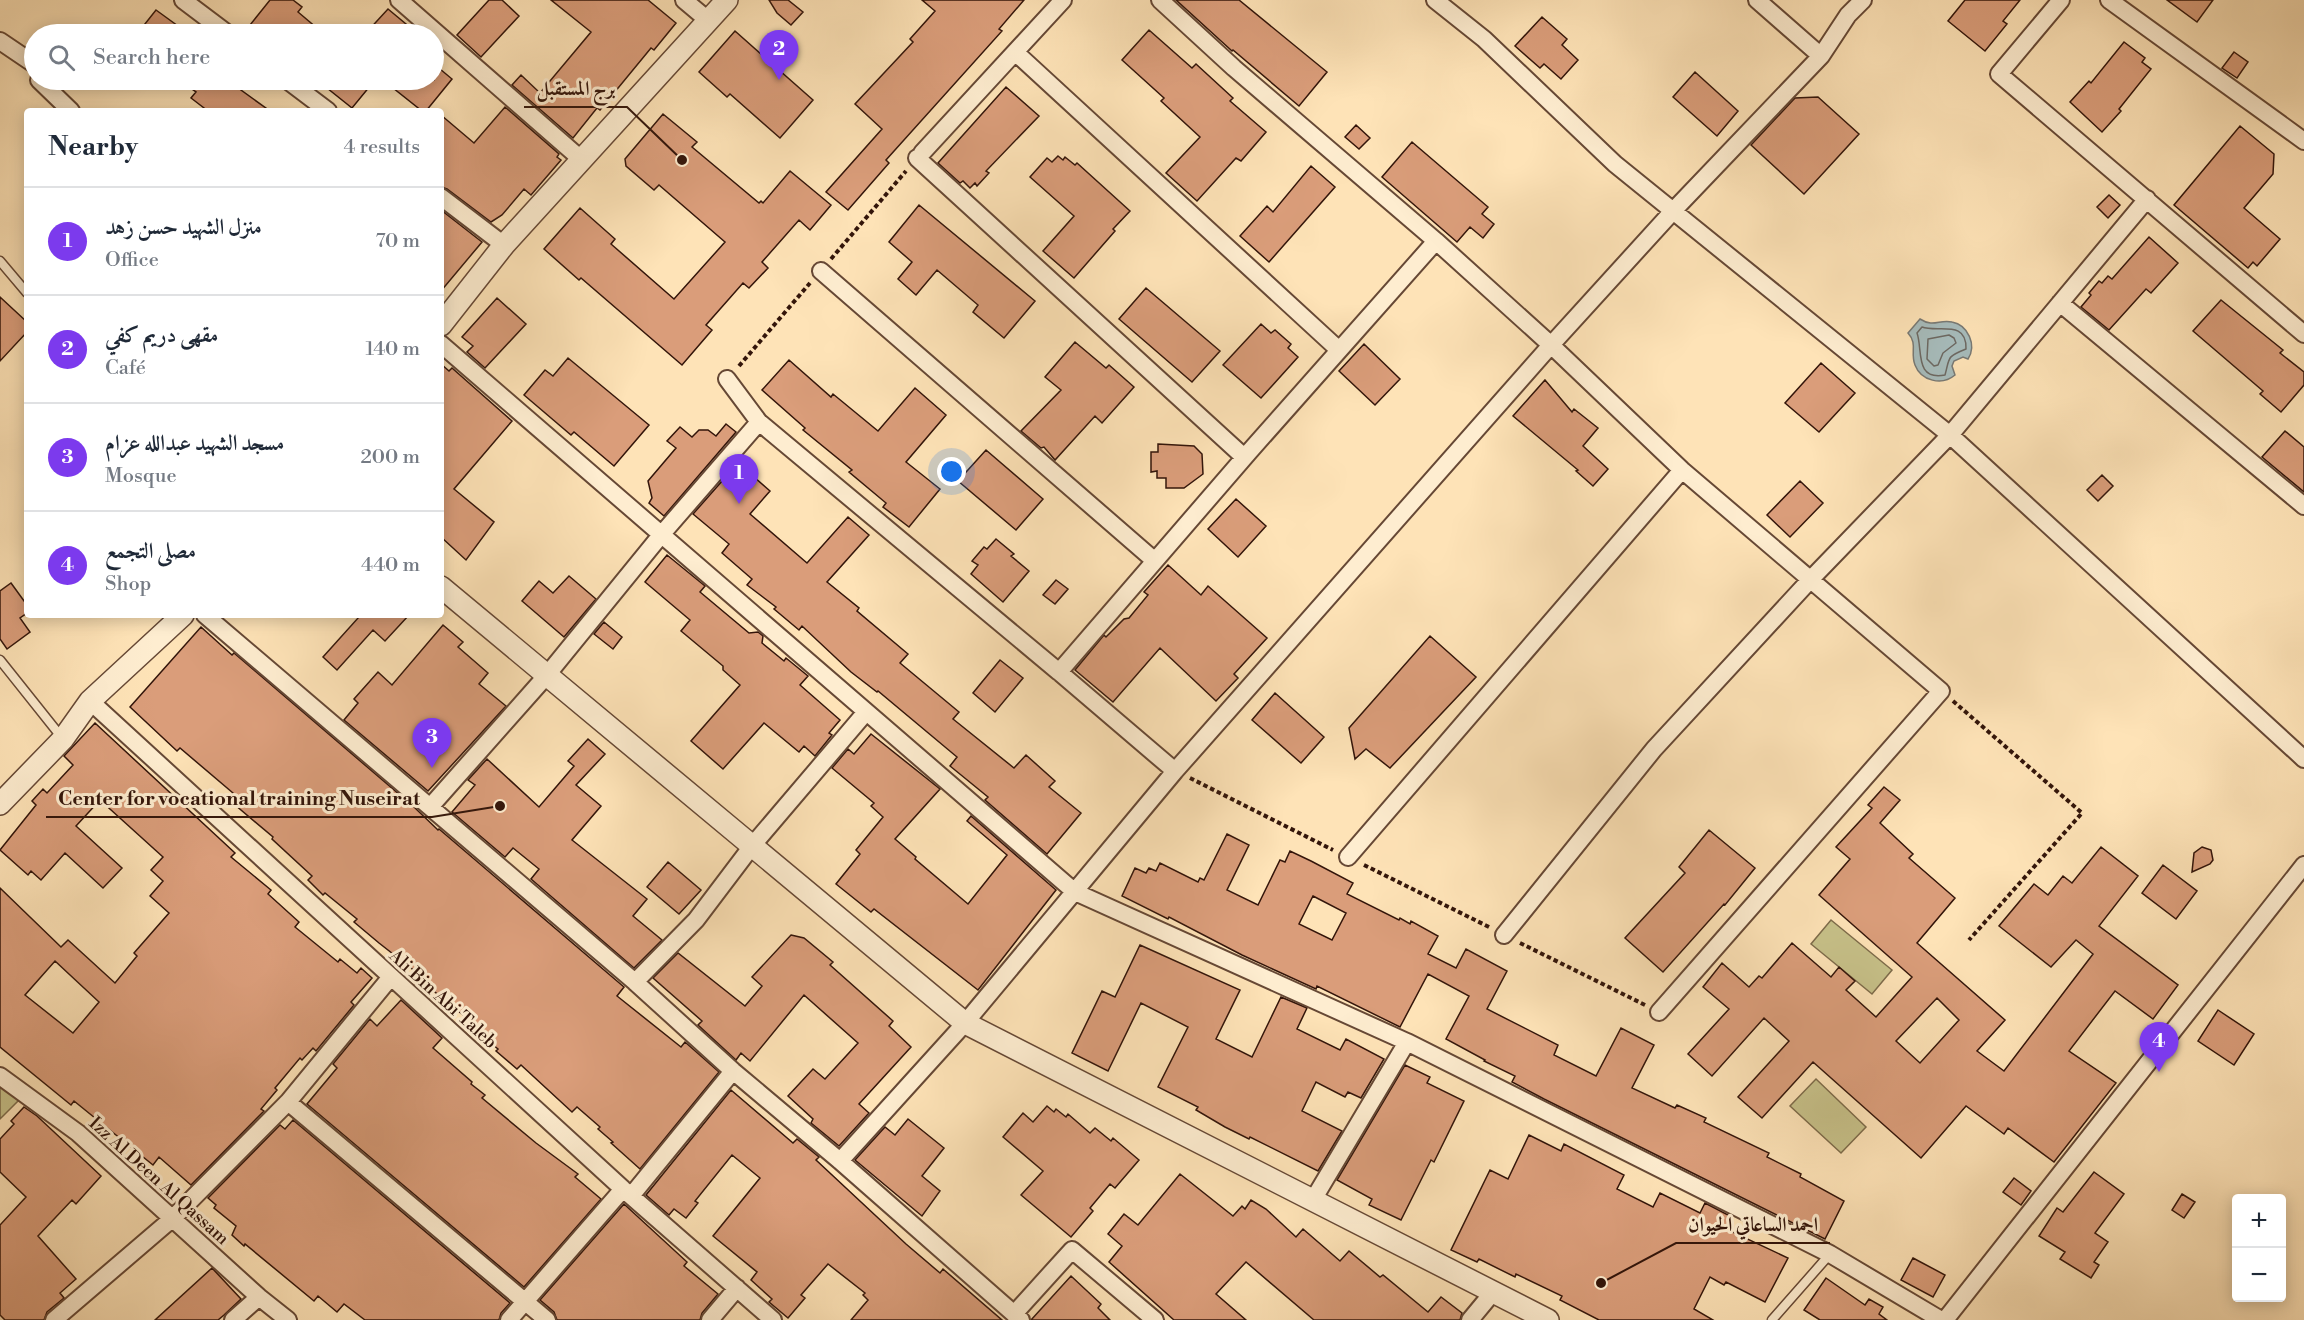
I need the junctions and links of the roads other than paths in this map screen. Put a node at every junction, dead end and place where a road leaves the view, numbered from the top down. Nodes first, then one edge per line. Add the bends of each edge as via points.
1 (183, 0) edge
2 (399, 0) edge
3 (684, 0) edge
4 (727, 0) edge
5 (1063, 0) edge
6 (1160, 0) edge
7 (1435, 0) edge
8 (1757, 0) edge
9 (1863, 0) edge
10 (2061, 0) edge
11 (2109, 0) edge
12 (709, 21) junction
13 (215, 24) edge
14 (426, 24) edge
15 (444, 39) edge
16 (0, 41) edge
17 (1015, 52) junction
18 (1821, 56) junction
19 (24, 57) edge
20 (49, 90) edge
21 (300, 90) edge
22 (68, 108) edge
23 (324, 108) edge
24 (2304, 141) edge
25 (582, 160) junction
26 (444, 199) edge
27 (2147, 199) junction
28 (1672, 211) junction
29 (1436, 241) junction
30 (504, 245) junction
31 (0, 261) edge
32 (821, 271) dead end
33 (24, 289) edge
34 (2060, 303) junction
35 (444, 322) edge
36 (2304, 334) edge
37 (1551, 345) junction
38 (444, 347) edge
39 (1339, 350) junction
40 (727, 379) dead end
41 (759, 422) junction
42 (1950, 435) junction
43 (1244, 457) junction
44 (1682, 470) junction
45 (2304, 506) edge
46 (661, 535) junction
47 (1155, 561) junction
48 (1810, 580) junction
49 (444, 589) edge
50 (180, 618) edge
51 (210, 618) edge
52 (0, 660) edge
53 (1059, 672) junction
54 (547, 675) junction
55 (90, 701) junction
56 (866, 712) junction
57 (63, 739) junction
58 (2304, 759) edge
59 (1175, 771) junction
60 (0, 804) edge
61 (430, 807) junction
62 (752, 846) junction
63 (1348, 857) dead end
64 (2304, 865) edge
65 (1075, 892) junction
66 (1504, 935) dead end
67 (390, 978) junction
68 (635, 982) junction
69 (1659, 1012) dead end
70 (965, 1023) junction
71 (1407, 1042) junction
72 (733, 1071) junction
73 (0, 1076) edge
74 (288, 1102) junction
75 (840, 1161) junction
76 (627, 1193) junction
77 (1313, 1200) junction
78 (173, 1218) junction
79 (1830, 1254) junction
80 (737, 1288) junction
81 (1494, 1291) junction
82 (259, 1297) junction
83 (525, 1302) junction
84 (1018, 1317) edge
85 (54, 1320) edge
86 (233, 1320) edge
87 (288, 1320) edge
88 (509, 1320) edge
89 (547, 1320) edge
90 (710, 1320) edge
91 (773, 1320) edge
92 (1155, 1320) edge
93 (1470, 1320) edge
94 (1548, 1320) edge
95 (1772, 1320) edge
96 (1943, 1320) edge

1 - 13 street
2 - 14 street
3 - 12 street
4 - 12 street
5 - 17 street
6 - 29 street
7 - 28 street via 1484,39 1615,164
8 - 18 street
9 - 18 street
10 - 27 street via 1999,74
11 - 24 street
12 - 25 street
15 - 25 street
16 - 19 street
17 - 39 street
17 - 43 street via 920,156
18 - 28 street
20 - 22 street
21 - 23 street
25 - 30 street
26 - 30 street
27 - 34 street
27 - 36 street
28 - 37 street
28 - 42 street
29 - 37 street
29 - 39 street
30 - 35 street
31 - 33 lane
32 - 47 street
34 - 42 street
34 - 45 street
37 - 44 street
37 - 59 street
38 - 46 street
39 - 43 street
40 - 41 street
41 - 46 street
41 - 53 street
42 - 48 street
42 - 58 street
43 - 47 street
44 - 48 street
44 - 63 street
46 - 54 street
46 - 56 street
47 - 53 street
48 - 66 street via 1654,749
48 - 69 street via 1941,691
49 - 54 street
50 - 55 street
51 - 61 street
52 - 57 lane
53 - 59 street
54 - 61 street
54 - 62 street
55 - 57 street
55 - 67 street, Ali Bin Abi Taleb
56 - 62 street
56 - 65 street
57 - 60 street
59 - 65 street
61 - 68 street
62 - 68 street via 696,920
62 - 70 street
64 - 96 street
65 - 70 street
65 - 71 street
67 - 74 street
67 - 76 street, Ali Bin Abi Taleb
68 - 72 street
70 - 75 street
70 - 77 street
71 - 77 street
71 - 79 street
72 - 75 street
72 - 76 street
73 - 78 street, Izz Al Deen Al Qassam via 78,1133
74 - 78 street
74 - 83 street
75 - 84 street
76 - 80 street, Ali Bin Abi Taleb
76 - 83 street
77 - 81 street
78 - 82 street, Izz Al Deen Al Qassam
78 - 85 street
79 - 95 lane
79 - 96 street
80 - 90 street
80 - 91 street, Ali Bin Abi Taleb
81 - 93 street
81 - 94 street
82 - 86 street
82 - 87 street, Izz Al Deen Al Qassam
83 - 88 street
83 - 89 street
84 - 92 street via 1072,1250

